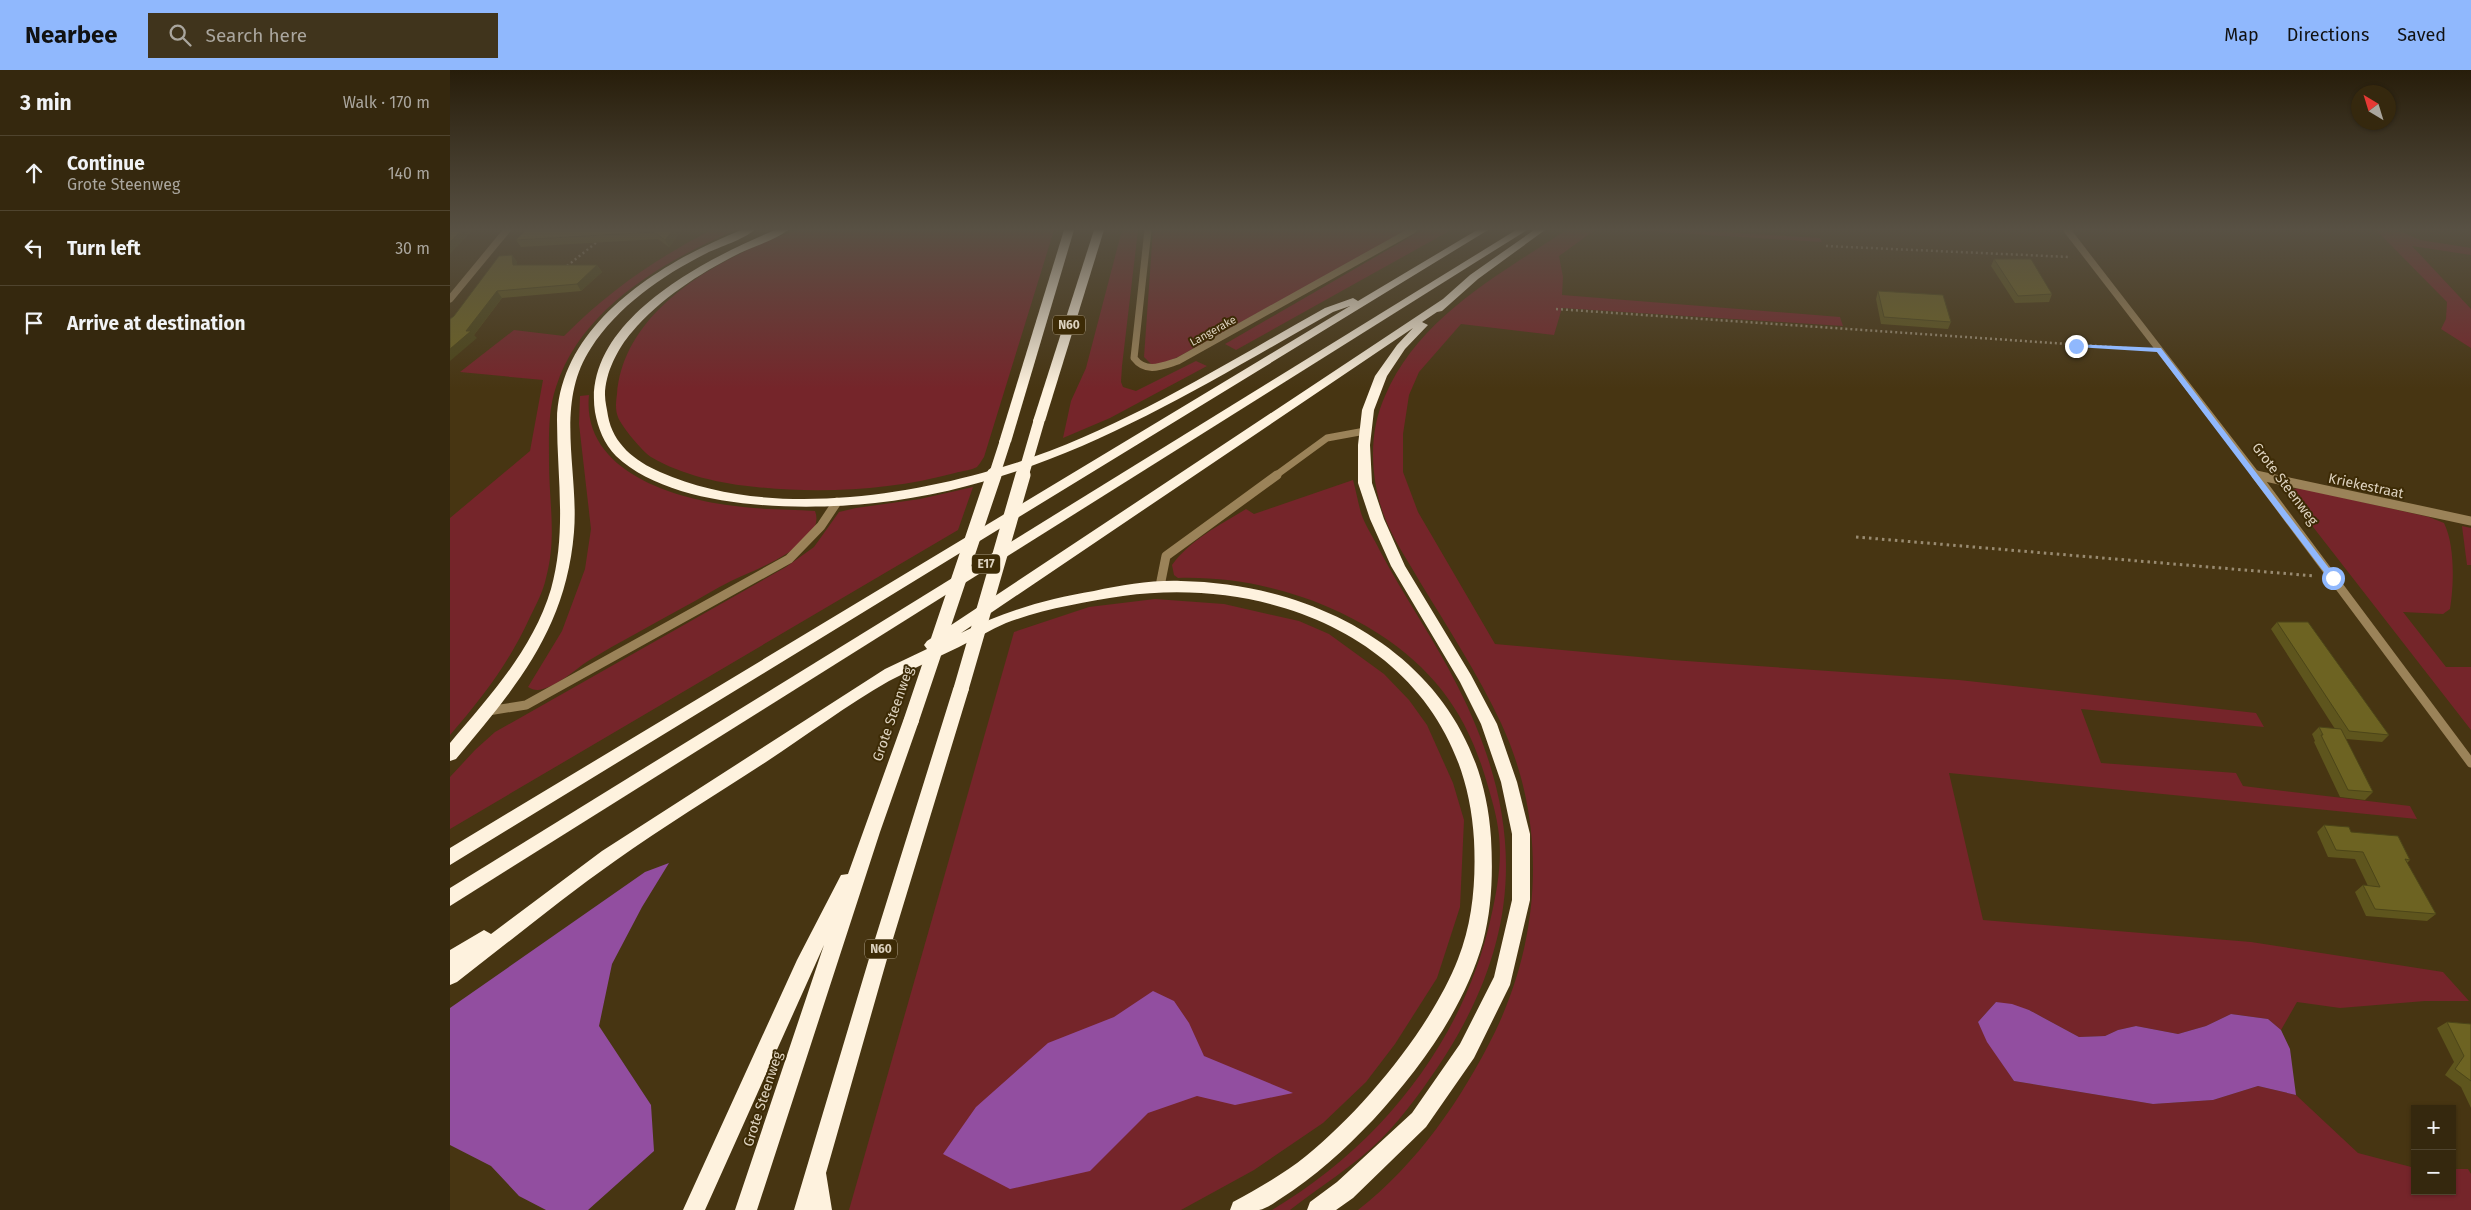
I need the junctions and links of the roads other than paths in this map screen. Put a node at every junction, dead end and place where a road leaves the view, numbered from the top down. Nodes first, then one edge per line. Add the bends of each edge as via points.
1 (463, 283) edge
2 (652, 283) edge
3 (678, 283) edge
4 (1053, 283) edge
5 (1082, 283) edge
6 (1142, 283) edge
7 (1318, 283) edge
8 (1396, 283) edge
9 (1437, 283) edge
10 (1467, 283) edge
11 (2107, 283) edge
12 (1385, 290) junction
13 (450, 299) edge
14 (1444, 302) junction
15 (1365, 431) junction
16 (2256, 475) junction
17 (837, 502) junction
18 (2471, 522) edge
19 (1160, 586) junction
20 (882, 678) junction
21 (488, 712) junction
22 (450, 754) edge
23 (2471, 763) edge
24 (871, 832) junction
25 (608, 856) junction
26 (450, 858) edge
27 (450, 898) edge
28 (450, 961) edge
29 (450, 976) edge
30 (817, 1172) junction
31 (694, 1210) edge
32 (746, 1210) edge
33 (804, 1210) edge
34 (821, 1210) edge
35 (1241, 1210) edge
36 (1318, 1210) edge

1 - 13 street
2 - 21 highway via 609,318 580,356 572,375 564,407 567,544 558,589 540,633 517,673
3 - 17 highway via 645,310 614,349 605,368 599,409 604,431 616,448 634,465 657,477 713,494 790,503
4 - 24 highway, Grote Steenweg / N60, bridge via 1005,442
5 - 30 highway, N60, bridge via 880,952
6 - 7 street, Langerake via 1134,358 1138,365 1153,369 1178,361
8 - 12 highway, E17
9 - 27 highway, E17
10 - 14 highway
11 - 16 street, Grote Steenweg
12 - 17 highway via 1329,310 1136,418 1063,450 945,488
12 - 26 highway, E17
14 - 15 highway via 1401,347 1381,376 1368,410
14 - 20 highway
15 - 19 street via 1327,438 1166,556
15 - 36 highway via 1365,483 1376,519 1398,566 1466,679 1489,724 1509,782 1522,834 1521,900 1503,979 1466,1051 1419,1120 1345,1190
16 - 18 street, Kriekestraat
16 - 23 street, Grote Steenweg
17 - 21 street via 821,526 789,559 526,704
19 - 20 highway via 1086,598 1006,617
19 - 35 highway via 1217,589 1266,597 1311,610 1354,630 1399,661 1433,696 1458,738 1476,785 1485,842 1483,897 1466,964 1434,1028 1377,1103 1311,1166
20 - 25 highway
21 - 22 highway
24 - 31 highway via 804,966
24 - 32 highway, Grote Steenweg / N60
25 - 28 highway
25 - 29 highway
30 - 33 highway, N60
30 - 34 highway

